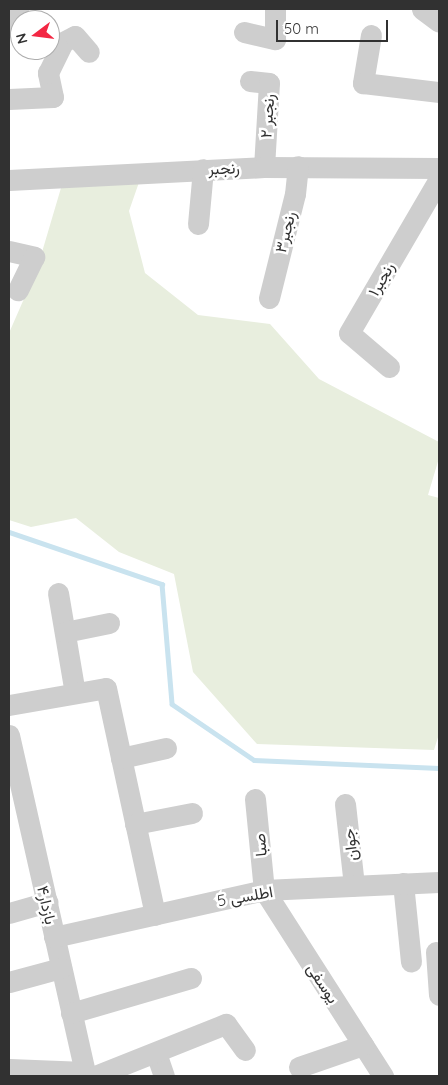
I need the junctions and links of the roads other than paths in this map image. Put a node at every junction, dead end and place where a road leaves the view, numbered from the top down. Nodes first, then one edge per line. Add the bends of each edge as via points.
1 (18, 9) edge
2 (275, 9) edge
3 (422, 9) edge
4 (439, 22) edge
5 (9, 26) edge
6 (244, 32) dead end
7 (371, 35) dead end
8 (89, 52) dead end
9 (250, 80) dead end
10 (439, 92) edge
11 (9, 99) edge
12 (298, 166) junction
13 (264, 167) junction
14 (439, 168) edge
15 (203, 169) junction
16 (439, 179) edge
17 (9, 180) edge
18 (198, 224) dead end
19 (9, 251) edge
20 (18, 290) dead end
21 (269, 298) dead end
22 (389, 367) dead end
23 (58, 593) dead end
24 (109, 623) dead end
25 (65, 632) junction
26 (75, 693) junction
27 (9, 705) edge
28 (9, 735) edge
29 (166, 748) dead end
30 (121, 758) junction
31 (255, 799) dead end
32 (345, 804) dead end
33 (192, 813) dead end
34 (135, 824) junction
35 (439, 882) edge
36 (403, 883) junction
37 (354, 886) junction
38 (264, 890) junction
39 (47, 902) junction
40 (9, 913) edge
41 (155, 915) junction
42 (54, 938) junction
43 (436, 952) dead end
44 (411, 962) dead end
45 (61, 968) junction
46 (192, 978) dead end
47 (9, 982) edge
48 (439, 995) edge
49 (71, 1013) junction
50 (363, 1045) junction
51 (245, 1050) dead end
52 (156, 1052) junction
53 (299, 1067) dead end
54 (9, 1070) edge
55 (89, 1075) edge
56 (164, 1076) edge
57 (382, 1076) edge

1 - 5 street
2 - 6 street via 275,39
3 - 4 street
7 - 10 street via 363,83
8 - 11 street via 75,36 64,42 48,73 53,98
9 - 13 street, رنجبر ۲ via 269,84
12 - 13 street, رنجبر
12 - 14 street, رنجبر
12 - 21 street, رنجبر۳ via 295,194
13 - 15 street, رنجبر
15 - 17 street, رنجبر
15 - 18 street
16 - 22 street, رنجبر۱ via 349,333
19 - 20 street via 34,257
23 - 25 street
24 - 25 street
25 - 26 street
26 - 27 street
26 - 30 street via 106,688
28 - 39 street, بازدار۴
29 - 30 street
30 - 34 street
31 - 38 street, صبا
32 - 37 street, جوان
33 - 34 street
34 - 41 street
35 - 36 street, اطلسی 5
36 - 37 street, اطلسی 5
36 - 44 street
37 - 38 street, اطلسی 5
38 - 41 street, اطلسی 5
38 - 50 street, یوسفی
39 - 40 street
39 - 42 street, بازدار۴
41 - 42 street, اطلسی 5
42 - 45 street, بازدار۴
43 - 48 street
45 - 47 street
45 - 49 street, بازدار۴
46 - 49 street
49 - 55 street, بازدار۴
50 - 53 street
50 - 57 street, یوسفی
51 - 52 street via 226,1024
52 - 55 street
52 - 56 street
54 - 55 street

